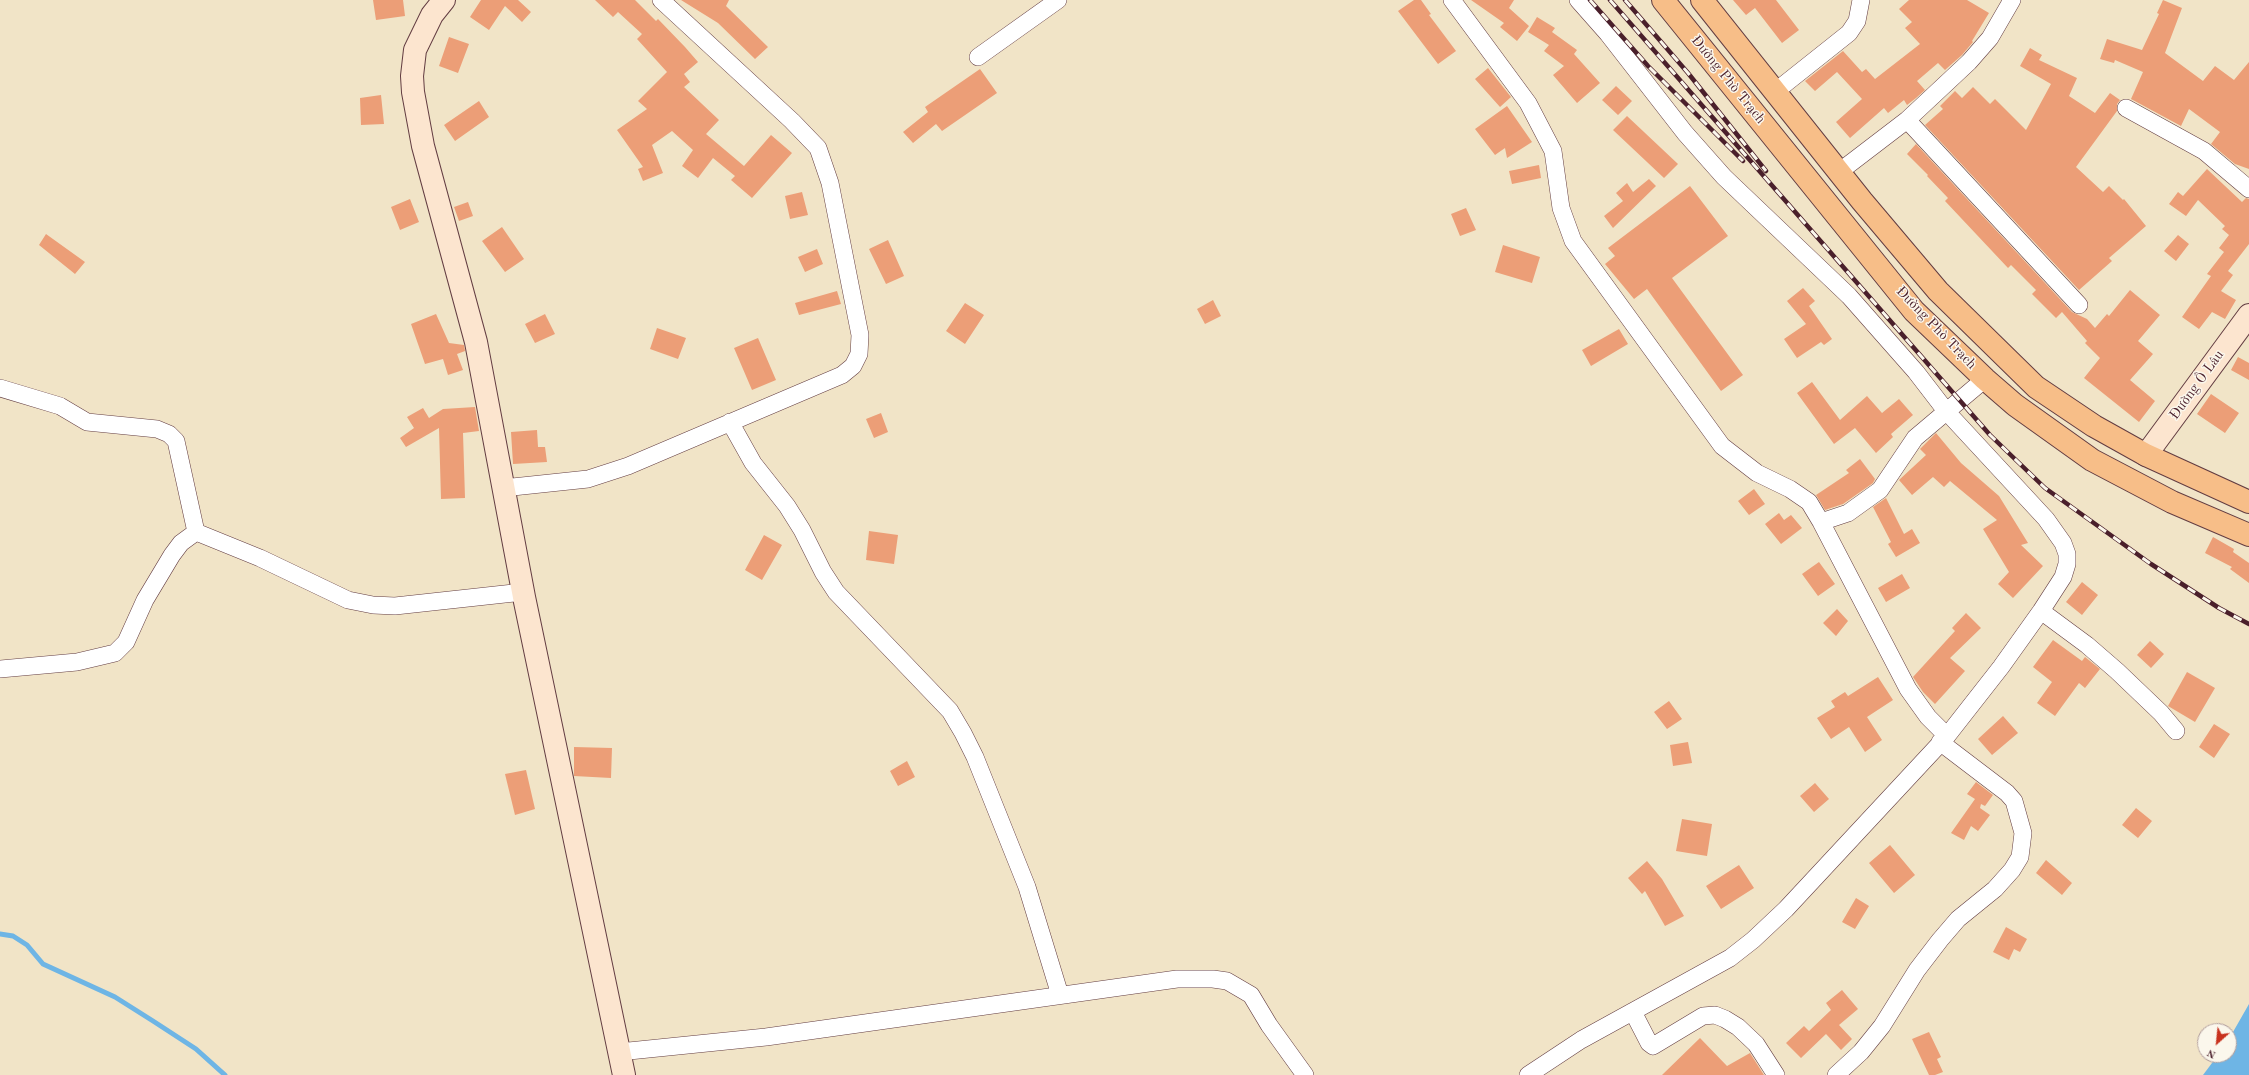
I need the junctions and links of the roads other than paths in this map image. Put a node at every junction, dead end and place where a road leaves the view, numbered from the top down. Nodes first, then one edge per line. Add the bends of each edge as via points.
1 (444, 0) edge
2 (661, 0) edge
3 (1058, 0) edge
4 (1452, 0) edge
5 (1578, 0) edge
6 (1663, 0) edge
7 (1702, 0) edge
8 (1861, 0) edge
9 (2012, 0) edge
10 (978, 57) dead end
11 (1751, 59) junction
12 (1726, 77) junction
13 (1776, 91) junction
14 (2126, 108) dead end
15 (1906, 120) junction
16 (1840, 172) junction
17 (2249, 189) edge
18 (1938, 291) junction
19 (2079, 305) dead end
20 (1914, 311) junction
21 (2249, 316) edge
22 (1985, 379) junction
23 (0, 388) edge
24 (1946, 411) junction
25 (730, 422) junction
26 (2146, 455) junction
27 (504, 488) junction
28 (2249, 502) edge
29 (1821, 522) junction
30 (196, 532) junction
31 (2249, 535) edge
32 (523, 592) junction
33 (2041, 611) junction
34 (0, 669) edge
35 (2176, 731) dead end
36 (1944, 739) junction
37 (1060, 995) junction
38 (1633, 1012) junction
39 (620, 1052) junction
40 (624, 1075) edge
41 (1305, 1075) edge
42 (1528, 1075) edge
43 (1776, 1075) edge
44 (1836, 1075) edge

1 - 27 main road via 432,15 415,50 413,92 423,146 476,342
2 - 25 street via 818,148 830,183 860,335 859,354 853,366 842,375
3 - 10 street
4 - 29 street via 1528,103 1553,151 1561,208 1573,240 1722,446 1757,473 1790,489 1809,502
5 - 24 street via 1724,177 1849,296 1916,372
6 - 12 highway, Đường Phò Trạch
7 - 11 highway, Đường Phò Trạch
8 - 13 street via 1857,21 1849,32
9 - 15 street via 1980,50
11 - 12 highway
11 - 13 highway, Đường Phò Trạch
12 - 20 highway, Đường Phò Trạch
13 - 16 highway, Đường Phò Trạch
14 - 17 street via 2204,151
15 - 16 street
15 - 19 street
16 - 18 highway, Đường Phò Trạch
18 - 20 highway
18 - 26 highway, Đường Phò Trạch via 2036,387 2094,426
20 - 22 highway, Đường Phò Trạch
21 - 26 main road, Đường Ô Lâu
22 - 24 street
22 - 31 highway, Đường Phò Trạch via 2015,405 2092,460 2172,502
23 - 30 street via 60,406 87,422 157,429 170,434 176,441
24 - 29 street via 1915,438 1880,490 1848,513
24 - 33 street via 2046,519 2063,543 2067,564 2063,577
25 - 27 street via 628,466 588,479
25 - 37 street via 753,463 802,530 836,592 950,711 963,733 975,756 1026,887
26 - 28 highway, Đường Phò Trạch
27 - 32 main road
29 - 36 street via 1908,689
30 - 32 street via 260,558 348,600 367,604 395,606
30 - 34 street via 181,543 172,555 145,600 126,642 115,653 77,662
32 - 39 main road
33 - 35 street via 2117,671
33 - 36 street
36 - 38 street via 1832,862 1753,940 1730,958
36 - 44 street via 2014,801 2023,833 2020,857 1995,889 1958,919 1940,940 1917,970 1882,1026 1861,1052
37 - 39 street via 766,1037
37 - 41 street via 1177,979 1213,978 1227,981 1251,996
38 - 42 street via 1582,1040
38 - 43 street via 1653,1046 1703,1016 1715,1015 1738,1027 1756,1044
39 - 40 main road

